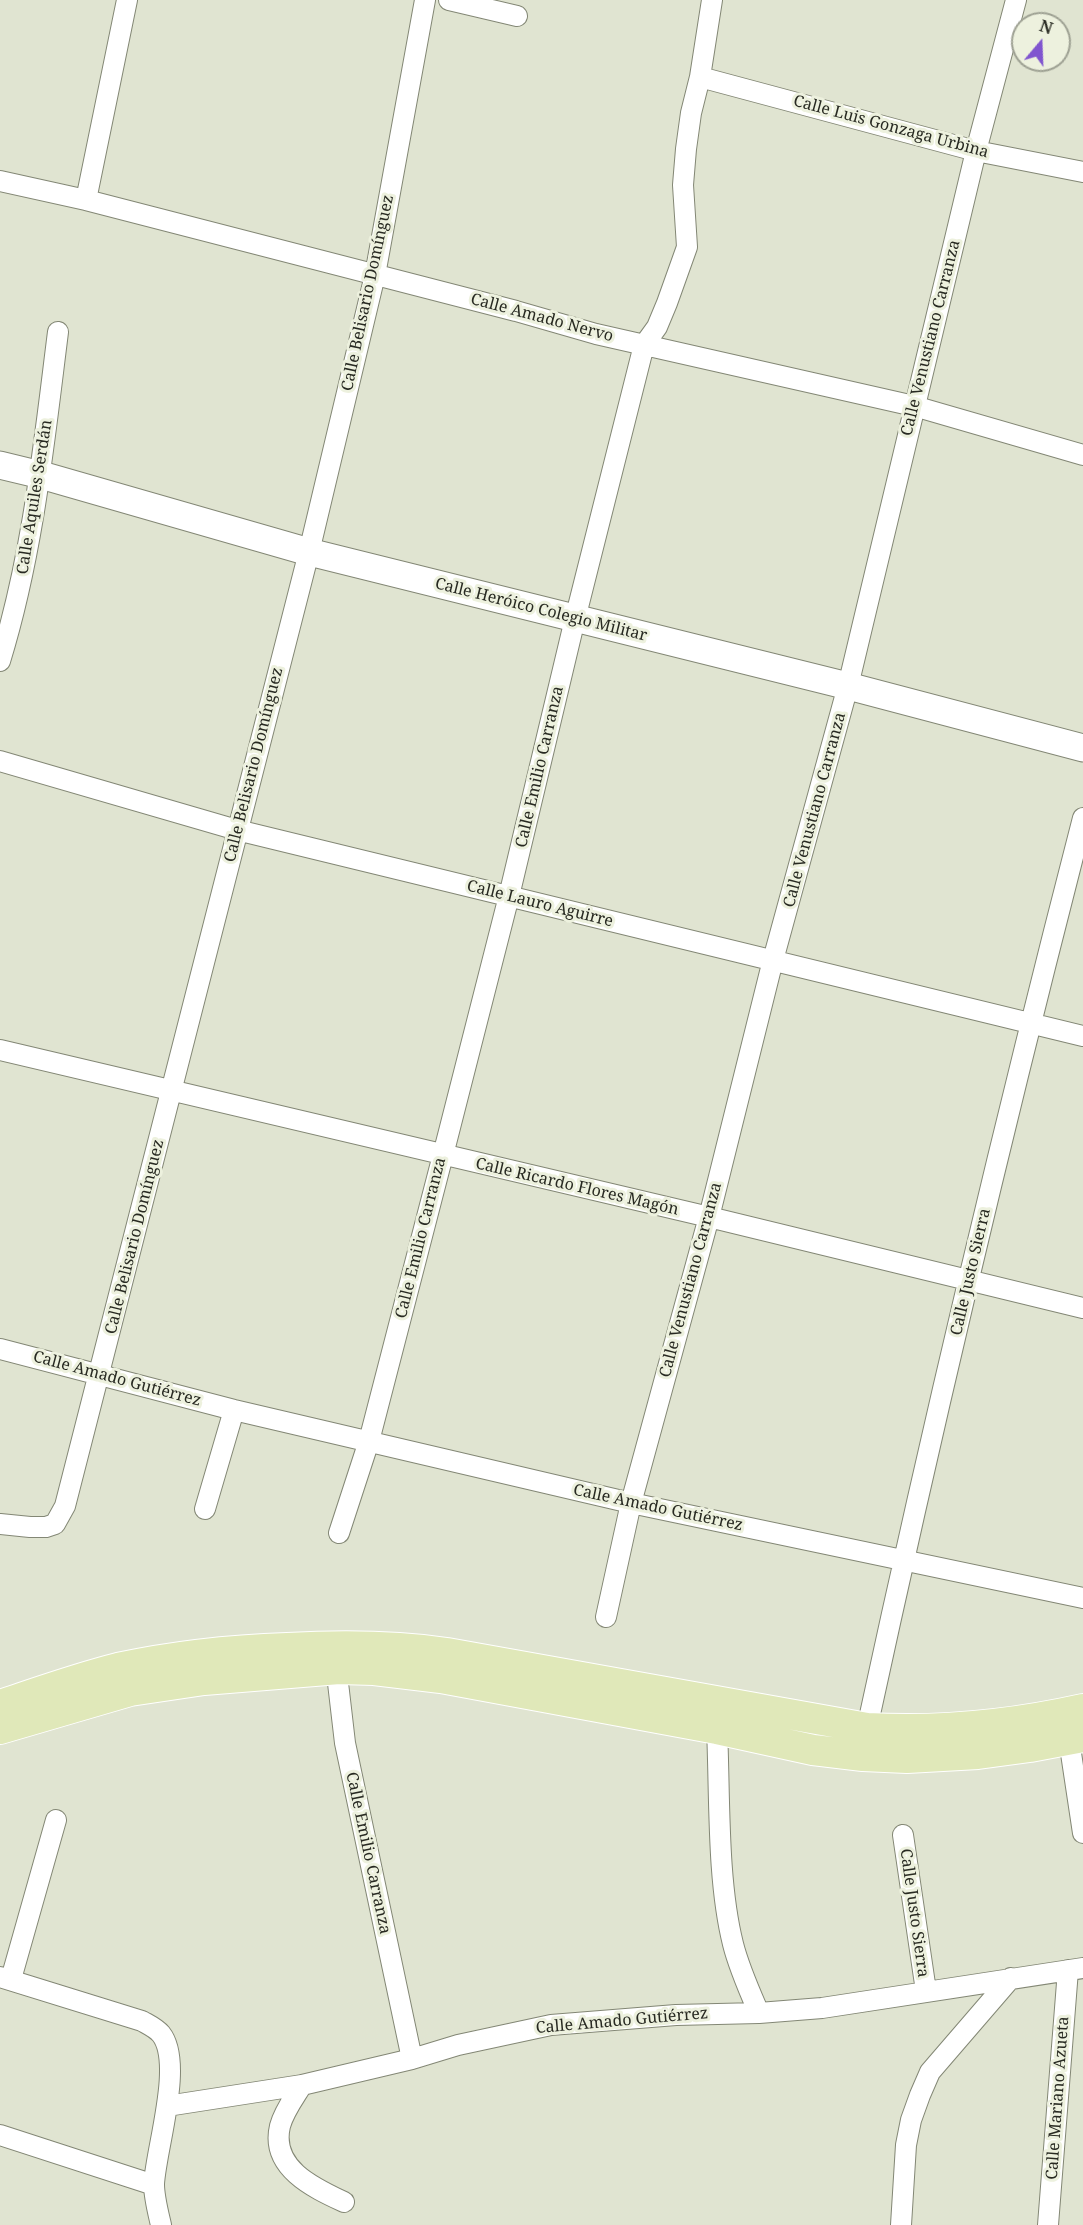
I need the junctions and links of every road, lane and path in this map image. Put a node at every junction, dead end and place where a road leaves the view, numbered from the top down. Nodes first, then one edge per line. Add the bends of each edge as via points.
1 (127, 0) edge
2 (425, 0) edge
3 (449, 0) edge
4 (712, 0) edge
5 (1016, 0) edge
6 (517, 16) dead end
7 (700, 77) junction
8 (976, 151) junction
9 (1083, 172) edge
10 (0, 181) edge
11 (86, 200) junction
12 (375, 275) junction
13 (58, 332) dead end
14 (644, 345) junction
15 (914, 406) junction
16 (1083, 455) edge
17 (0, 465) edge
18 (41, 475) junction
19 (309, 552) junction
20 (575, 619) junction
21 (0, 661) edge
22 (848, 686) junction
23 (1083, 748) edge
24 (0, 761) edge
25 (1083, 818) edge
26 (237, 830) junction
27 (509, 896) junction
28 (773, 960) junction
29 (1030, 1023) junction
30 (1083, 1036) edge
31 (0, 1050) edge
32 (173, 1090) junction
33 (443, 1155) junction
34 (709, 1217) junction
35 (969, 1281) junction
36 (1083, 1308) edge
37 (0, 1349) edge
38 (99, 1375) junction
39 (234, 1410) junction
40 (369, 1441) junction
41 (631, 1503) junction
42 (205, 1509) dead end
43 (0, 1524) edge
44 (339, 1533) dead end
45 (903, 1560) junction
46 (1083, 1598) edge
47 (606, 1617) dead end
48 (341, 1657) junction
49 (0, 1705) edge
50 (1083, 1709) edge
51 (867, 1728) junction
52 (0, 1729) edge
53 (717, 1729) junction
54 (1076, 1738) edge
55 (56, 1820) dead end
56 (1083, 1833) edge
57 (903, 1835) dead end
58 (1076, 1969) edge
59 (5, 1978) edge
60 (1011, 1978) junction
61 (926, 1991) junction
62 (759, 2013) junction
63 (412, 2059) junction
64 (302, 2085) junction
65 (167, 2106) junction
66 (0, 2135) edge
67 (154, 2185) junction
68 (344, 2202) dead end
69 (160, 2225) edge
70 (901, 2225) edge
71 (1048, 2225) edge

1 - 11 street
2 - 12 street, Calle Belisario Domínguez
3 - 6 street
4 - 7 street, Calle Emilio Carranza
5 - 8 street, Calle Venustiano Carranza
7 - 8 street, Calle Luis Gonzaga Urbina
7 - 14 street, Calle Emilio Carranza via 685,158 687,247 657,327
8 - 9 street, Calle Luis Gonzaga Urbina
8 - 15 street, Calle Venustiano Carranza
10 - 11 street, Calle Amado Nervo
11 - 12 street, Calle Amado Nervo
12 - 14 street, Calle Amado Nervo
12 - 19 street, Calle Belisario Domínguez
13 - 18 street, Calle Aquiles Serdán
14 - 15 street, Calle Amado Nervo
14 - 20 street, Calle Emilio Carranza
15 - 16 street, Calle Amado Nervo
15 - 22 street, Calle Venustiano Carranza
17 - 18 main road, Calle Heróico Colegio Militar
18 - 19 main road, Calle Heróico Colegio Militar
18 - 21 street, Calle Aquiles Serdán via 24,571
19 - 20 main road, Calle Heróico Colegio Militar
19 - 26 street, Calle Belisario Domínguez
20 - 22 main road, Calle Heróico Colegio Militar
20 - 27 street, Calle Emilio Carranza
22 - 23 main road, Calle Heróico Colegio Militar
22 - 28 street, Calle Venustiano Carranza
24 - 26 street, Calle Lauro Aguirre
25 - 29 street, Calle Justo Sierra
26 - 27 street, Calle Lauro Aguirre
26 - 32 street, Calle Belisario Domínguez
27 - 28 street, Calle Lauro Aguirre
27 - 33 street, Calle Emilio Carranza
28 - 29 street, Calle Lauro Aguirre
28 - 34 street, Calle Venustiano Carranza
29 - 30 street, Calle Lauro Aguirre
29 - 35 street, Calle Justo Sierra
31 - 32 street, Calle Ricardo Flores Magón
32 - 33 street, Calle Ricardo Flores Magón
32 - 38 street, Calle Belisario Domínguez
33 - 34 street, Calle Ricardo Flores Magón
33 - 40 street, Calle Emilio Carranza
34 - 35 street, Calle Ricardo Flores Magón
34 - 41 street, Calle Venustiano Carranza
35 - 36 street, Calle Ricardo Flores Magón
35 - 45 street, Calle Justo Sierra
37 - 38 street, Calle Amado Gutiérrez
38 - 39 street, Calle Amado Gutiérrez
38 - 43 street, Calle Belisario Domínguez via 65,1506 56,1524
39 - 40 street, Calle Amado Gutiérrez
39 - 42 street
40 - 41 street, Calle Amado Gutiérrez
40 - 44 street, Calle Emilio Carranza
41 - 45 street, Calle Amado Gutiérrez
41 - 47 street, Calle Venustiano Carranza
45 - 46 street, Calle Amado Gutiérrez
45 - 51 street, Calle Justo Sierra
48 - 49 main road via 251,1649 187,1656 118,1669
48 - 51 main road via 410,1648 428,1650
48 - 52 main road via 130,1691
48 - 53 main road via 374,1670 441,1678
48 - 63 street, Calle Emilio Carranza via 338,1697 345,1743
50 - 51 main road via 967,1728
53 - 54 main road via 813,1750 907,1758 978,1754
53 - 62 street via 726,1907 742,1975
54 - 56 street
55 - 59 street
57 - 61 street, Calle Justo Sierra
58 - 60 street, Calle Amado Gutiérrez
58 - 71 street, Calle Mariano Azueta
59 - 65 street via 153,2027 162,2035 166,2047
60 - 61 street, Calle Amado Gutiérrez
60 - 70 street via 930,2072 911,2120 906,2145
61 - 62 street, Calle Amado Gutiérrez via 822,2008
62 - 63 street, Calle Amado Gutiérrez via 551,2025
63 - 64 street, Calle Amado Gutiérrez
64 - 65 street, Calle Amado Gutiérrez
64 - 68 street via 280,2126 283,2157 304,2182
65 - 67 street
66 - 67 street
67 - 69 street

